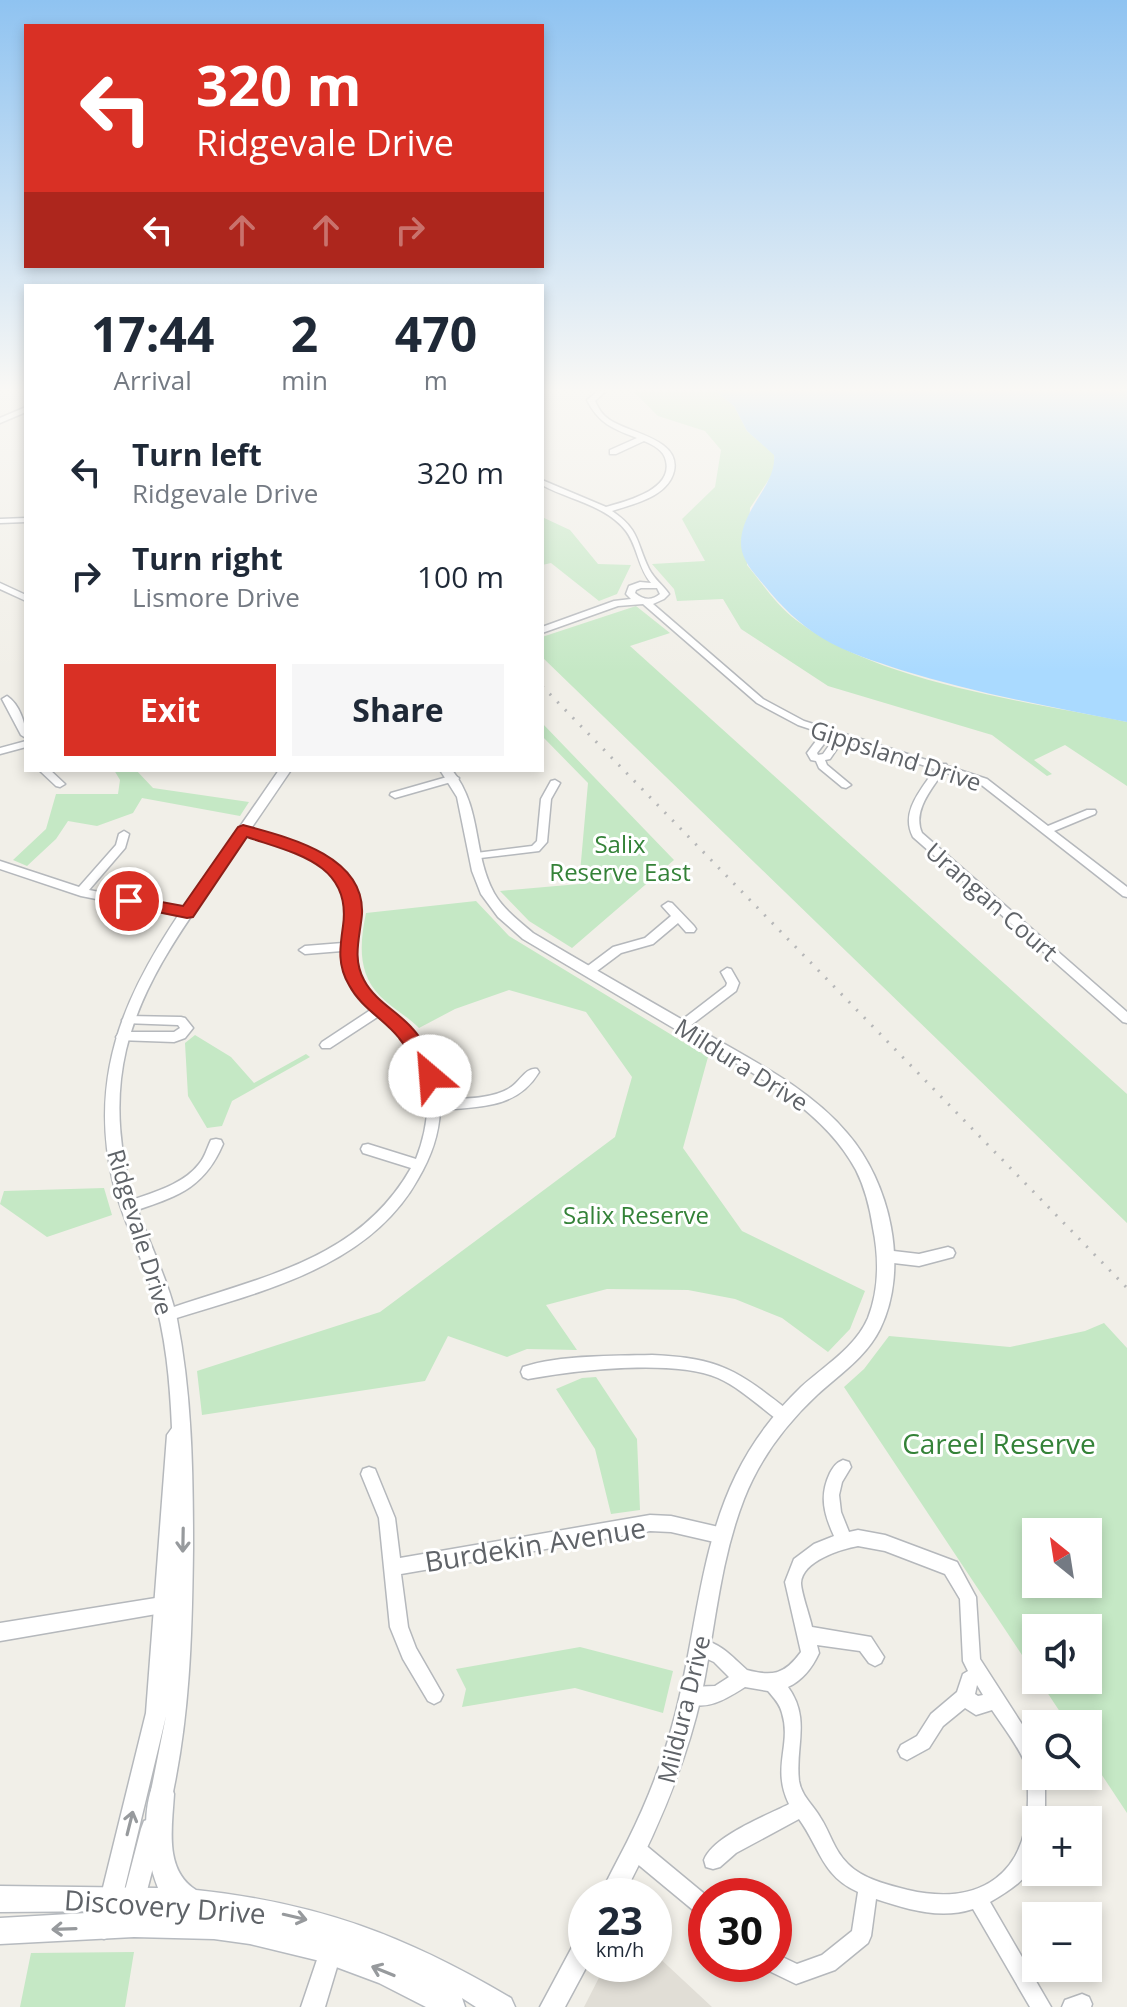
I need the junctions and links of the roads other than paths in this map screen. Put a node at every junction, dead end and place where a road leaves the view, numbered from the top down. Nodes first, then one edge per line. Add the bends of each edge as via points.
1 (548, 485) edge
2 (660, 485) edge
3 (606, 510) junction
4 (24, 520) edge
5 (0, 521) edge
6 (642, 567) junction
7 (660, 586) junction
8 (1, 588) edge
9 (631, 590) junction
10 (24, 597) edge
11 (664, 597) junction
12 (643, 602) junction
13 (617, 603) junction
14 (666, 617) junction
15 (544, 629) edge
16 (7, 699) dead end
17 (24, 731) edge
18 (828, 732) junction
19 (841, 736) junction
20 (24, 745) edge
21 (0, 751) edge
22 (820, 759) junction
23 (942, 766) junction
24 (46, 772) edge
25 (281, 772) edge
26 (450, 774) edge
27 (555, 783) dead end
28 (60, 784) dead end
29 (846, 785) dead end
30 (395, 795) dead end
31 (1091, 812) dead end
32 (243, 830) junction
33 (1048, 830) junction
34 (124, 834) dead end
35 (476, 857) junction
36 (5, 867) edge
37 (0, 878) edge
38 (81, 892) junction
39 (1127, 893) edge
40 (668, 906) dead end
41 (187, 913) junction
42 (678, 917) junction
43 (690, 929) dead end
44 (347, 947) junction
45 (305, 950) dead end
46 (589, 971) junction
47 (727, 972) dead end
48 (380, 1010) junction
49 (1127, 1019) edge
50 (128, 1020) junction
51 (682, 1026) junction
52 (122, 1037) junction
53 (326, 1045) dead end
54 (533, 1072) dead end
55 (435, 1105) junction
56 (216, 1144) dead end
57 (368, 1149) dead end
58 (420, 1165) junction
59 (129, 1207) junction
60 (948, 1253) dead end
61 (885, 1256) junction
62 (167, 1315) junction
63 (528, 1372) dead end
64 (784, 1416) junction
65 (843, 1467) dead end
66 (369, 1474) dead end
67 (723, 1536) junction
68 (845, 1541) junction
69 (394, 1567) junction
70 (173, 1603) junction
71 (0, 1632) edge
72 (808, 1635) junction
73 (700, 1647) junction
74 (875, 1657) dead end
75 (979, 1674) junction
76 (743, 1678) junction
77 (774, 1684) junction
78 (966, 1692) junction
79 (434, 1695) dead end
80 (690, 1696) junction
81 (995, 1700) junction
82 (1022, 1741) edge
83 (907, 1751) dead end
84 (1036, 1790) edge
85 (162, 1794) junction
86 (803, 1807) junction
87 (636, 1850) junction
88 (713, 1860) dead end
89 (621, 1878) edge
90 (868, 1886) junction
91 (688, 1893) edge
92 (121, 1898) junction
93 (977, 1898) junction
94 (0, 1899) edge
95 (193, 1902) junction
96 (116, 1927) junction
97 (0, 1931) edge
98 (335, 1940) junction
99 (792, 1972) edge
100 (568, 1977) edge
101 (313, 2007) edge
102 (452, 2007) edge
103 (502, 2007) edge
104 (552, 2007) edge
105 (1041, 2007) edge
106 (1049, 2007) edge

1 - 3 street
2 - 3 street
3 - 6 street via 632,534
4 - 5 street
6 - 7 street
6 - 9 street
7 - 9 street via 645,584
7 - 11 street
8 - 10 street
9 - 12 street, Gippsland Drive via 632,597
9 - 13 street
11 - 12 street
11 - 14 street
12 - 13 street
12 - 14 street, Gippsland Drive
13 - 15 street
14 - 18 street, Gippsland Drive via 760,701
16 - 17 street
18 - 19 street, Gippsland Drive
18 - 22 street via 812,754
19 - 22 street
19 - 23 street, Gippsland Drive
20 - 21 street
22 - 29 street
23 - 33 street, Gippsland Drive via 995,789
23 - 49 street, Urangan Court via 912,816 917,835
24 - 28 street
25 - 32 street, Ridgevale Drive
26 - 30 street
26 - 35 street, Mildura Drive via 467,803
27 - 35 street via 546,799 542,842 535,849
31 - 33 street
32 - 41 street, Ridgevale Drive
32 - 44 street via 316,855 338,873 354,910
33 - 39 street, Gippsland Drive
34 - 38 street via 121,846
35 - 46 street, Mildura Drive via 488,895 505,917
36 - 37 street
36 - 38 street
38 - 41 street
40 - 42 street
41 - 50 street, Ridgevale Drive via 148,973
42 - 43 street
42 - 46 street via 649,941 617,950
44 - 45 street
44 - 48 street via 356,983
46 - 51 street, Mildura Drive
47 - 51 street via 732,988
48 - 53 street
48 - 55 street via 419,1051
50 - 52 street, Ridgevale Drive
50 - 52 street via 181,1021 187,1028 174,1037
51 - 61 street, Mildura Drive via 798,1096 841,1133 874,1187
52 - 59 street, Ridgevale Drive via 112,1133
54 - 55 street via 509,1095
55 - 58 street
56 - 59 street via 199,1176
57 - 58 street
58 - 62 street via 394,1206 343,1249 291,1273
59 - 62 street, Ridgevale Drive
60 - 61 street via 919,1260
61 - 64 street, Mildura Drive via 883,1296 862,1343
62 - 70 street, Ridgevale Drive via 184,1456
63 - 64 street via 565,1364 692,1365 732,1378
64 - 67 street, Mildura Drive via 751,1464
65 - 68 street via 829,1493 830,1510
66 - 69 street via 387,1518
67 - 69 street, Burdekin Avenue via 650,1523
67 - 73 street, Mildura Drive
68 - 72 street via 800,1565 793,1582
68 - 75 street via 885,1543 951,1568 968,1597 972,1661
69 - 79 street via 399,1627
70 - 71 street
70 - 85 street, Ridgevale Drive via 183,1645
92 -> 70 street, Ridgevale Drive
72 - 74 street via 865,1643
72 - 77 street via 810,1653 800,1671
73 - 76 street via 720,1652
73 - 80 street, Mildura Drive
75 - 78 street via 969,1680
75 - 81 street
76 - 77 street
76 - 80 street via 717,1695
77 - 86 street via 796,1723 790,1782
78 - 81 street via 976,1706
78 - 83 street via 923,1742
80 - 87 street, Mildura Drive via 665,1786
81 - 82 street
84 - 93 street via 1027,1859 995,1891
85 - 92 street, Ridgevale Drive
85 - 95 main road via 159,1839 166,1872 175,1891
86 - 88 street
86 - 90 street via 839,1870
87 - 89 street, Mildura Drive
87 - 91 street
90 - 93 street via 915,1903 943,1906
90 - 99 street via 861,1936 828,1963
92 - 94 main road, Discovery Drive
92 - 95 main road, Discovery Drive
92 - 96 street, Ridgevale Drive
93 - 105 street
95 -> 98 main road, Discovery Drive via 272,1912
96 -> 97 main road, Discovery Drive
96 - 98 main road, Discovery Drive via 179,1924
98 - 101 street
102 -> 98 main road, Discovery Drive
98 - 103 main road, Discovery Drive via 415,1957
100 - 104 street
105 - 106 street

